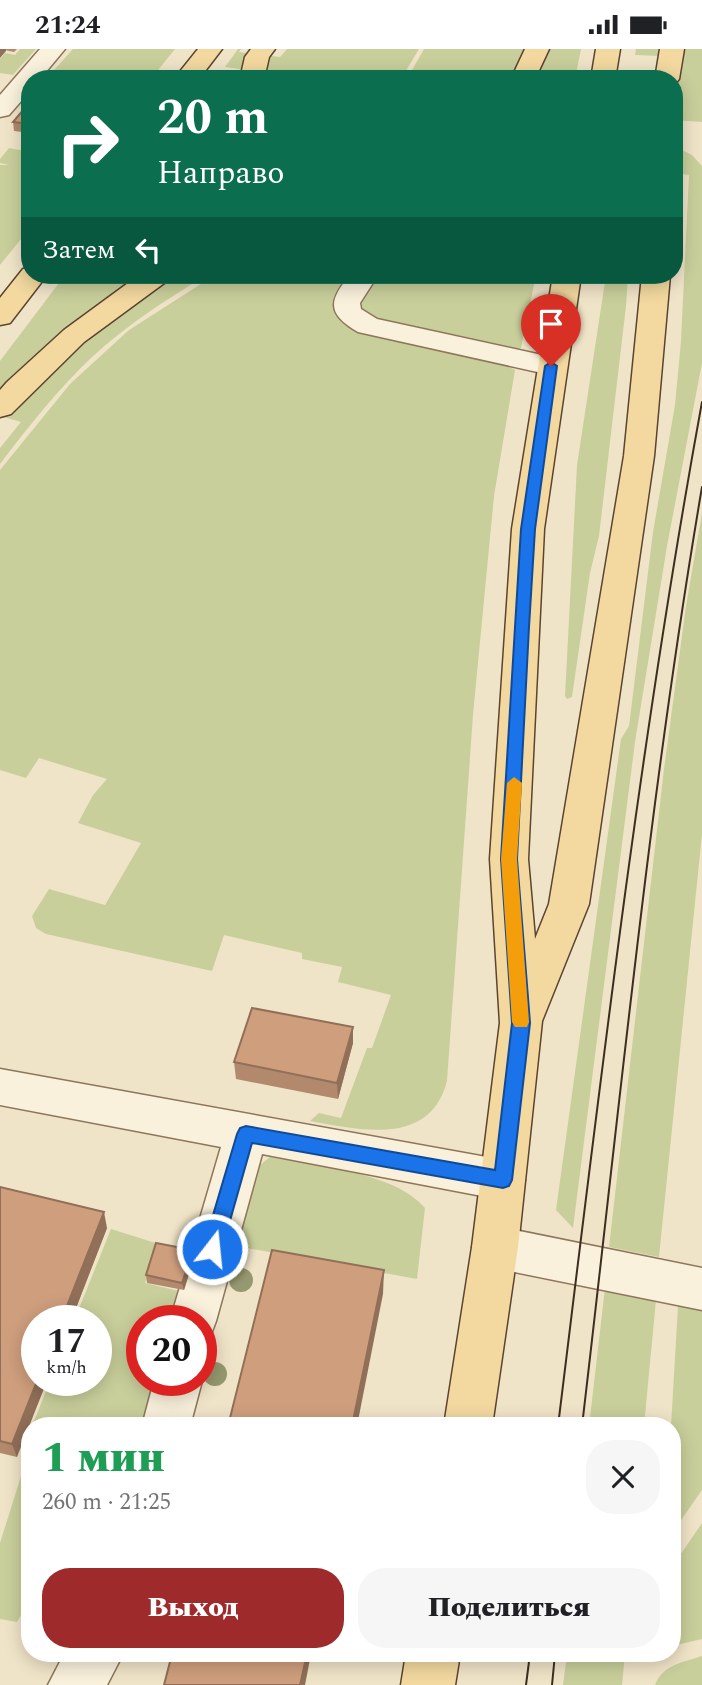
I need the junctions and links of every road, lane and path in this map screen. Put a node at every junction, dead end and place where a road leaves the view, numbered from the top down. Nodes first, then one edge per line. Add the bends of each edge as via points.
1 (53, 49) edge
2 (210, 49) edge
3 (537, 49) edge
4 (608, 49) edge
5 (672, 49) edge
6 (35, 70) edge
7 (193, 70) edge
8 (527, 70) edge
9 (604, 70) edge
10 (668, 70) edge
11 (21, 86) edge
12 (0, 110) edge
13 (26, 284) edge
14 (143, 284) edge
15 (357, 284) edge
16 (565, 284) edge
17 (655, 284) edge
18 (0, 317) edge
19 (551, 366) junction
20 (0, 408) edge
21 (521, 1023) junction
22 (0, 1087) edge
23 (246, 1134) junction
24 (503, 1180) junction
25 (495, 1247) junction
26 (702, 1289) edge
27 (198, 1305) edge
28 (174, 1396) edge
29 (168, 1417) edge
30 (469, 1417) edge
31 (91, 1662) edge
32 (432, 1662) edge
33 (75, 1685) edge
34 (428, 1685) edge

1 - 6 street
2 - 7 main road
3 - 8 main road
4 - 9 main road
5 - 10 main road
11 - 12 street
13 - 18 main road
14 - 20 main road via 89,320
15 - 19 street via 346,297 346,307 352,318 368,325
16 - 19 main road
17 - 21 main road via 639,456 569,904
19 - 21 main road via 528,529 509,859
21 - 24 main road
22 - 23 street
23 - 24 street
23 - 27 street
24 - 25 main road
25 - 26 street
25 - 30 main road
28 - 29 street
31 - 33 street
32 - 34 main road

